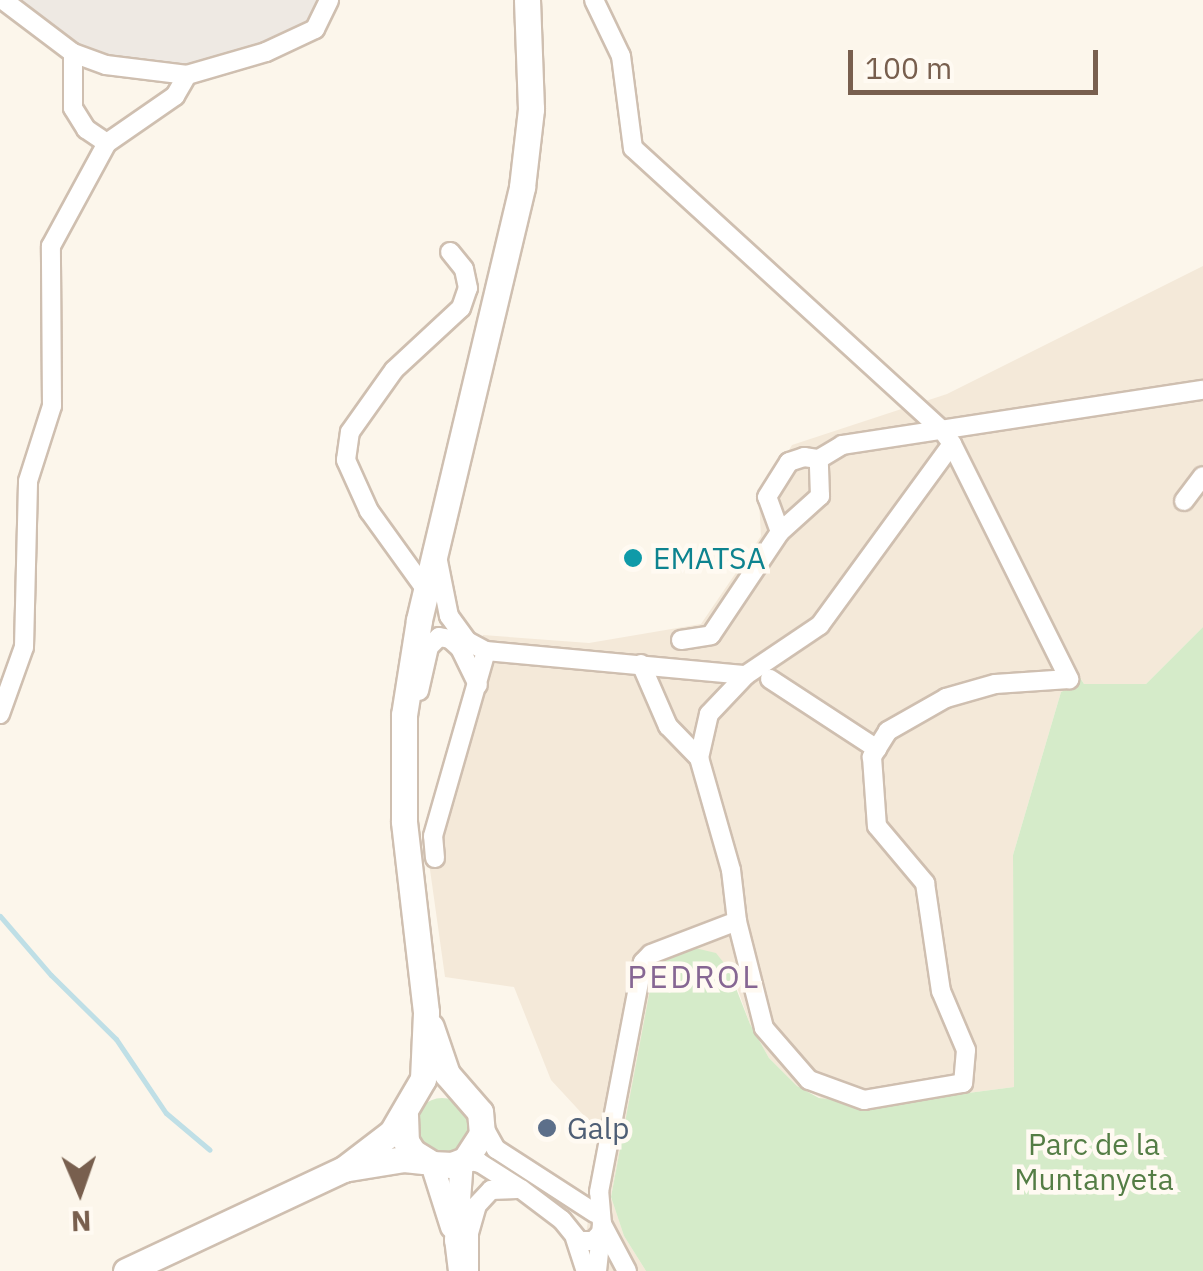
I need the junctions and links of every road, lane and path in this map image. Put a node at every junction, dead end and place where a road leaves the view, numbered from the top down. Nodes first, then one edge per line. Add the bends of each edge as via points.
1 (3, 0) edge
2 (329, 0) edge
3 (526, 0) edge
4 (594, 0) edge
5 (74, 53) junction
6 (186, 75) junction
7 (107, 143) junction
8 (450, 252) dead end
9 (1203, 390) edge
10 (947, 437) junction
11 (819, 460) junction
12 (1203, 476) edge
13 (1184, 501) dead end
14 (780, 532) junction
15 (436, 546) junction
16 (426, 590) junction
17 (446, 611) junction
18 (436, 638) junction
19 (682, 640) dead end
20 (486, 651) junction
21 (641, 664) junction
22 (746, 675) junction
23 (770, 679) dead end
24 (478, 684) junction
25 (0, 714) edge
26 (877, 749) junction
27 (699, 758) junction
28 (402, 759) junction
29 (434, 858) dead end
30 (737, 921) junction
31 (426, 1012) junction
32 (465, 1094) junction
33 (410, 1107) junction
34 (482, 1124) junction
35 (463, 1161) junction
36 (427, 1162) junction
37 (344, 1169) junction
38 (522, 1189) junction
39 (587, 1225) junction
40 (456, 1240) junction
41 (594, 1266) edge
42 (126, 1271) edge
43 (460, 1271) edge
44 (469, 1271) edge
45 (612, 1271) edge
46 (627, 1271) edge

1 - 5 street
2 - 6 street via 315,29 266,52
3 - 15 main road via 531,110 522,187
4 - 10 street via 621,56 633,148
5 - 6 street via 106,65
5 - 7 street via 73,108
6 - 7 street via 175,96
7 - 25 street via 52,246 52,406 28,481 24,647
8 - 16 street via 468,288 461,308 394,370 350,432 346,460 368,511
9 - 10 street
10 - 11 street via 842,445
10 - 22 street via 820,625
10 - 26 street via 1068,679 995,684 946,698 888,731
11 - 14 street via 820,496
11 - 14 street via 789,462 767,497
12 - 13 street
14 - 19 street via 711,634
15 - 16 main road
15 - 17 street
16 - 28 main road via 409,672
17 - 18 street
17 - 20 street via 467,641
18 - 24 street via 460,648
18 - 28 street
20 - 21 street
20 - 24 street
21 - 22 street
21 - 27 street via 668,726
22 - 27 street via 709,714
23 - 26 street
24 - 29 street via 434,836
26 - 30 street via 877,826 925,883 941,991 966,1050 963,1083 864,1100 809,1080 764,1028
27 - 30 street via 731,870
28 - 31 main road
30 - 39 street via 644,962
31 - 32 main road via 448,1074
31 - 33 main road via 423,1079
32 - 33 main road via 439,1088
32 - 34 main road
33 - 36 main road via 406,1141
33 - 37 main road via 392,1132
34 - 35 main road via 478,1144
34 - 39 street via 496,1149
35 - 36 main road
35 - 38 street via 480,1163
35 - 40 street
36 - 37 main road via 404,1158
36 - 40 street
37 - 42 main road
38 - 39 street via 562,1220
38 - 44 street via 501,1186 476,1205
39 - 41 street
39 - 46 street
40 - 43 street
41 - 45 street

